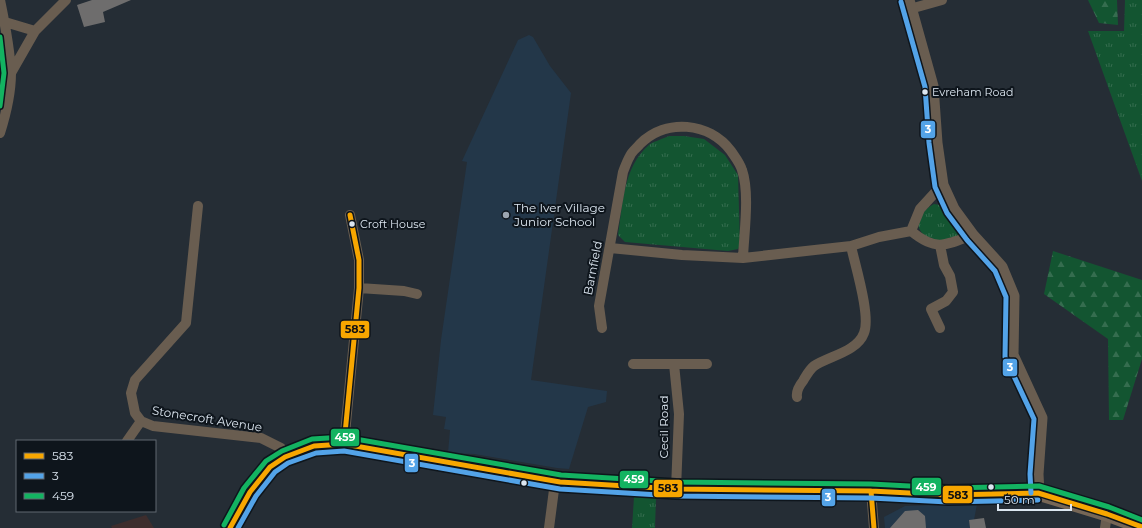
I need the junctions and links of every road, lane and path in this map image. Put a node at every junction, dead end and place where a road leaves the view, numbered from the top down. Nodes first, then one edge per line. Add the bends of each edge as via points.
1 (0, 0) edge
2 (942, 0) edge
3 (65, 1) edge
4 (909, 5) edge
5 (4, 22) junction
6 (35, 30) junction
7 (11, 73) junction
8 (0, 133) edge
9 (942, 185) junction
10 (198, 206) dead end
11 (350, 215) dead end
12 (911, 231) junction
13 (972, 236) junction
14 (940, 245) junction
15 (851, 246) junction
16 (610, 248) junction
17 (743, 258) junction
18 (358, 288) junction
19 (418, 294) dead end
20 (602, 328) dead end
21 (940, 328) dead end
22 (633, 364) dead end
23 (674, 364) junction
24 (707, 364) dead end
25 (797, 397) dead end
26 (141, 421) junction
27 (128, 440) edge
28 (344, 444) junction
29 (285, 457) junction
30 (555, 482) junction
31 (676, 490) junction
32 (871, 491) junction
33 (1038, 493) junction
34 (1106, 521) edge
35 (1142, 526) edge
36 (230, 528) edge
37 (549, 528) edge
38 (874, 528) edge

1 - 5 street
2 - 4 street
3 - 6 street
4 - 9 street via 932,86
5 - 6 street
5 - 7 street
6 - 7 street
7 - 8 street
9 - 12 street via 920,209
9 - 13 street via 953,210
10 - 26 street, Stonecroft Avenue via 186,323 135,380 130,393 135,413
11 - 18 street via 359,260
12 - 14 street via 934,245
12 - 15 street
13 - 14 street via 950,245
13 - 33 street via 1001,267 1013,296 1012,355 1041,418
14 - 21 street via 953,292 946,301 931,309
15 - 17 street
15 - 25 street via 863,299 866,325 864,333 851,347 814,366 799,385
16 - 17 street
16 - 17 street, Barnfield via 623,172 631,154 652,134 665,129 694,127 706,131 726,145 742,169 745,182
16 - 20 street, Barnfield via 600,306
18 - 19 street
18 - 28 street
22 - 23 street
23 - 24 street
23 - 31 street, Cecil Road via 679,414
26 - 27 street
26 - 29 street, Stonecroft Avenue via 153,426 261,438 281,448
28 - 29 main road via 314,446
28 - 30 main road
29 - 36 main road via 270,467 260,479
30 - 31 main road
30 - 37 street
31 - 32 main road
32 - 33 main road via 948,495
32 - 38 street
33 - 34 main road
34 - 35 main road

